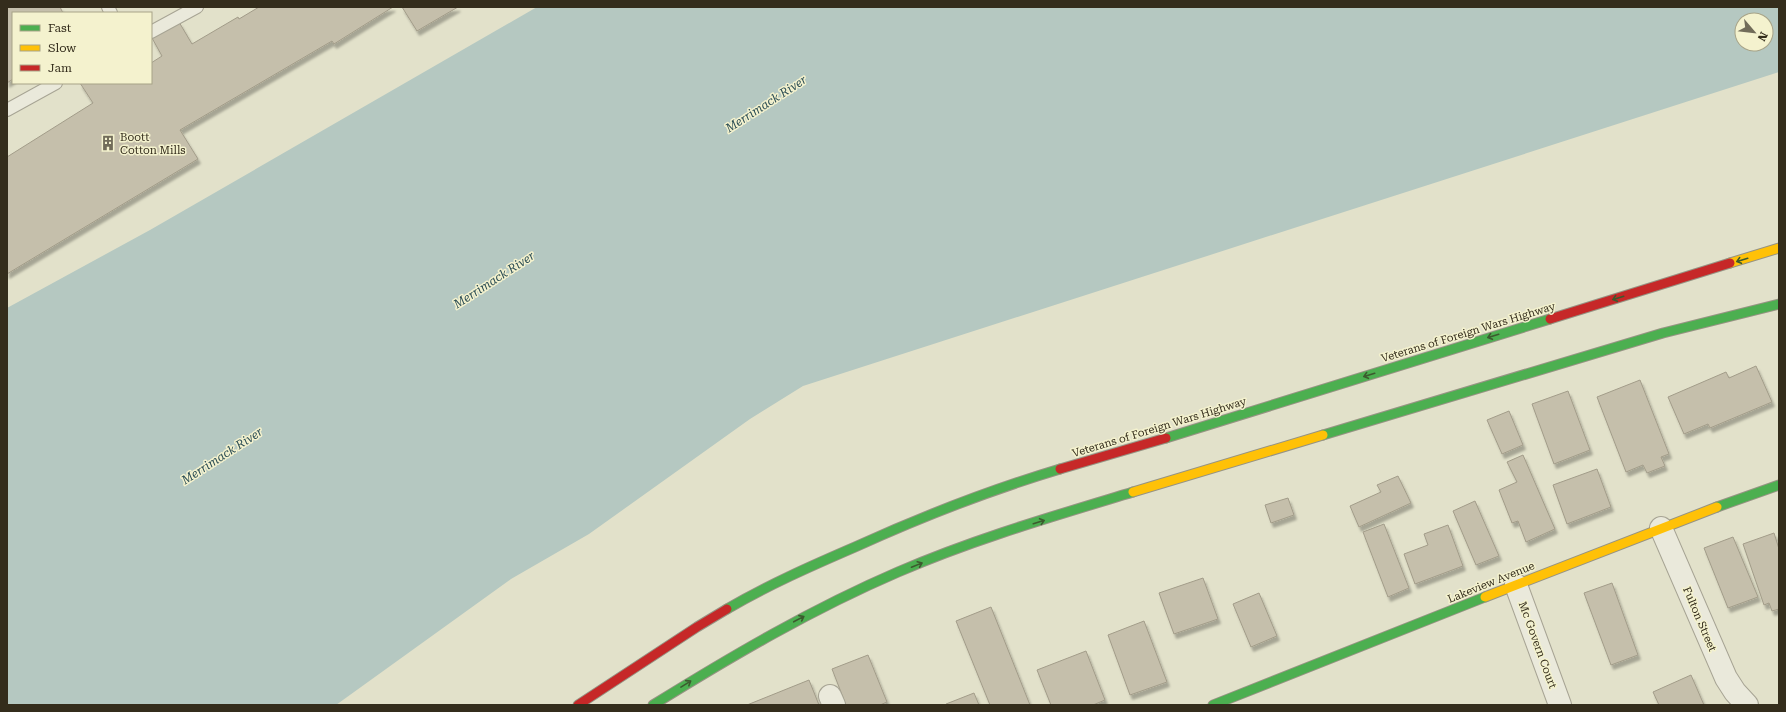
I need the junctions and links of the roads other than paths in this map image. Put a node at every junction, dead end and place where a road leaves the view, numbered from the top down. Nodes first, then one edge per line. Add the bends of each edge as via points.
1 (197, 7) edge
2 (152, 31) edge
3 (54, 84) edge
4 (7, 110) edge
5 (1779, 248) edge
6 (1779, 304) edge
7 (1779, 485) edge
8 (1661, 528) junction
9 (1516, 585) junction
10 (578, 705) edge
11 (653, 705) edge
12 (1213, 705) edge
13 (1560, 705) edge
14 (1747, 705) edge

1 - 2 lane
3 - 4 lane
5 -> 10 main road, Veterans of Foreign Wars Highway via 1210,425 1037,476 906,524 788,576 741,601
11 -> 6 main road via 770,635 848,594 913,566 997,535 1663,332
7 - 8 main road, Lakeview Avenue
8 - 9 main road, Lakeview Avenue
8 - 14 street, Fulton Street via 1726,678
9 - 12 main road, Lakeview Avenue
9 - 13 street, Mc Govern Court

